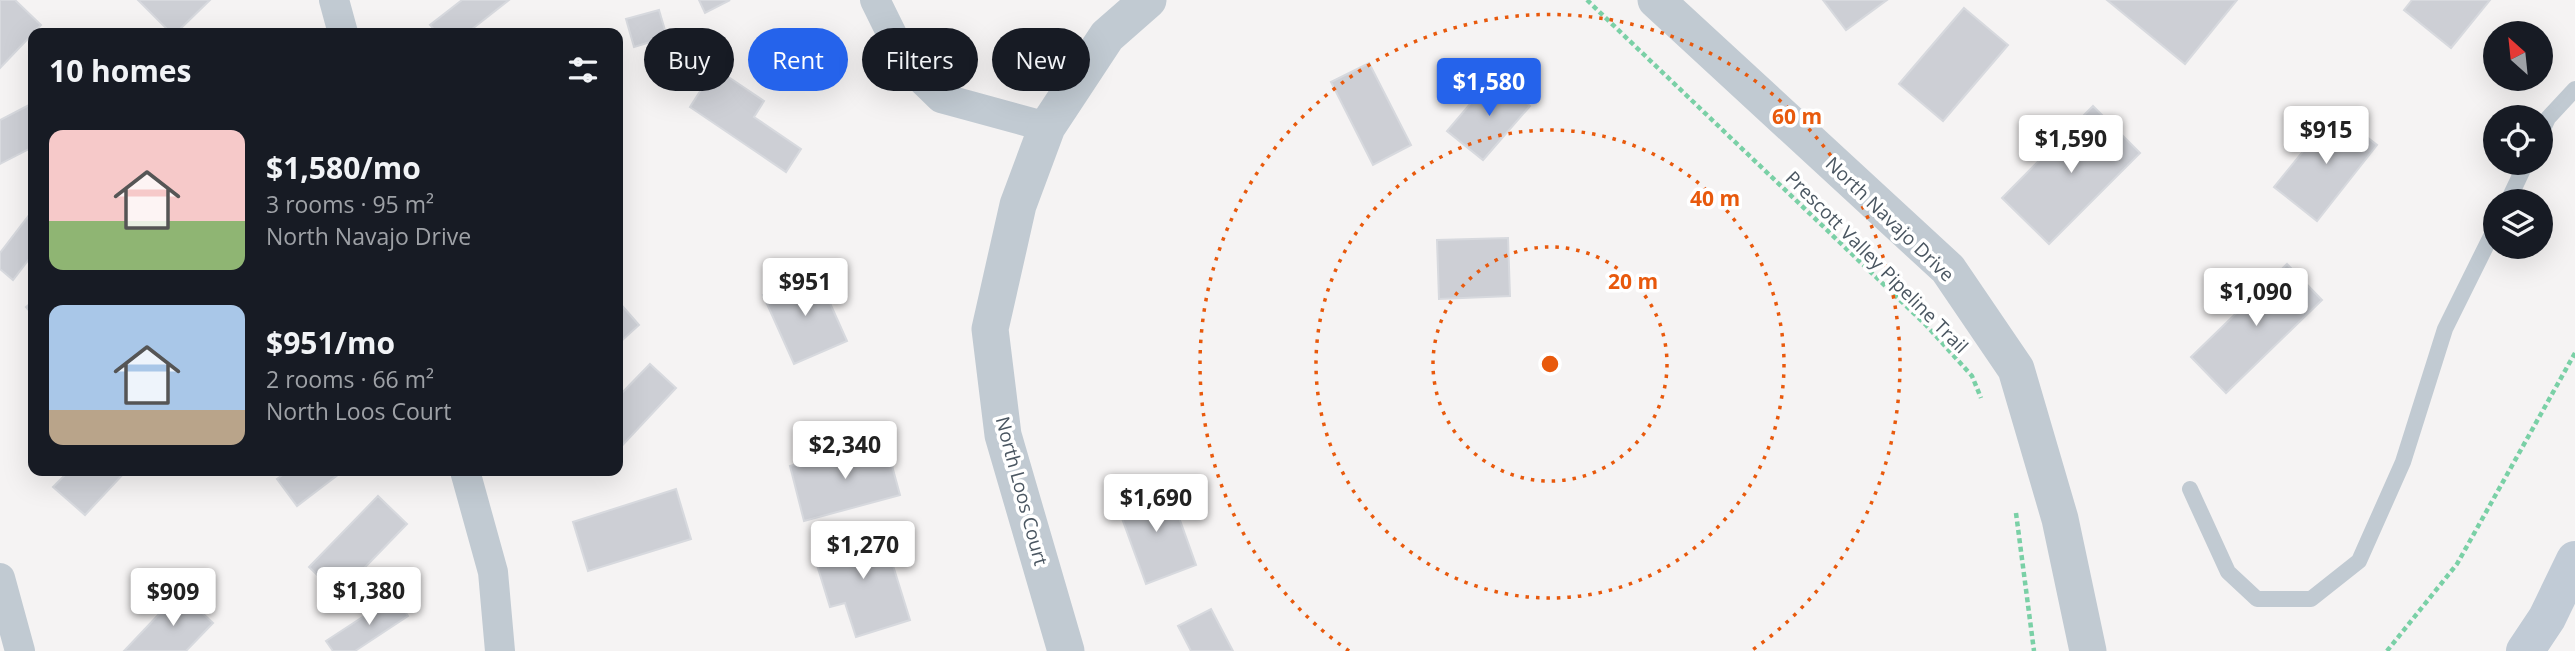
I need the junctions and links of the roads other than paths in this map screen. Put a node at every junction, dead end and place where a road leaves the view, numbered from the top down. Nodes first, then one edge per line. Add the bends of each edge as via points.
1 (334, 0) edge
2 (875, 0) edge
3 (1148, 0) edge
4 (1656, 0) edge
5 (342, 28) edge
6 (2575, 89) edge
7 (2553, 114) edge
8 (1047, 127) junction
9 (2483, 252) edge
10 (466, 476) edge
11 (2190, 489) dead end
12 (2575, 560) edge
13 (0, 578) edge
14 (20, 651) edge
15 (500, 651) edge
16 (1066, 651) edge
17 (2088, 651) edge
18 (2525, 651) edge

1 - 5 street
2 - 8 street via 907,65 941,99
3 - 8 street, North Loos Court via 1107,36
4 - 17 street, North Navajo Drive via 1948,269 2016,369 2060,519
6 - 7 lane
8 - 16 street, North Loos Court via 1018,205 990,329 1003,435
9 - 11 lane via 2445,329 2403,462 2360,561 2311,599 2256,599 2228,572
10 - 15 street via 493,572
12 - 18 main road
13 - 14 street

